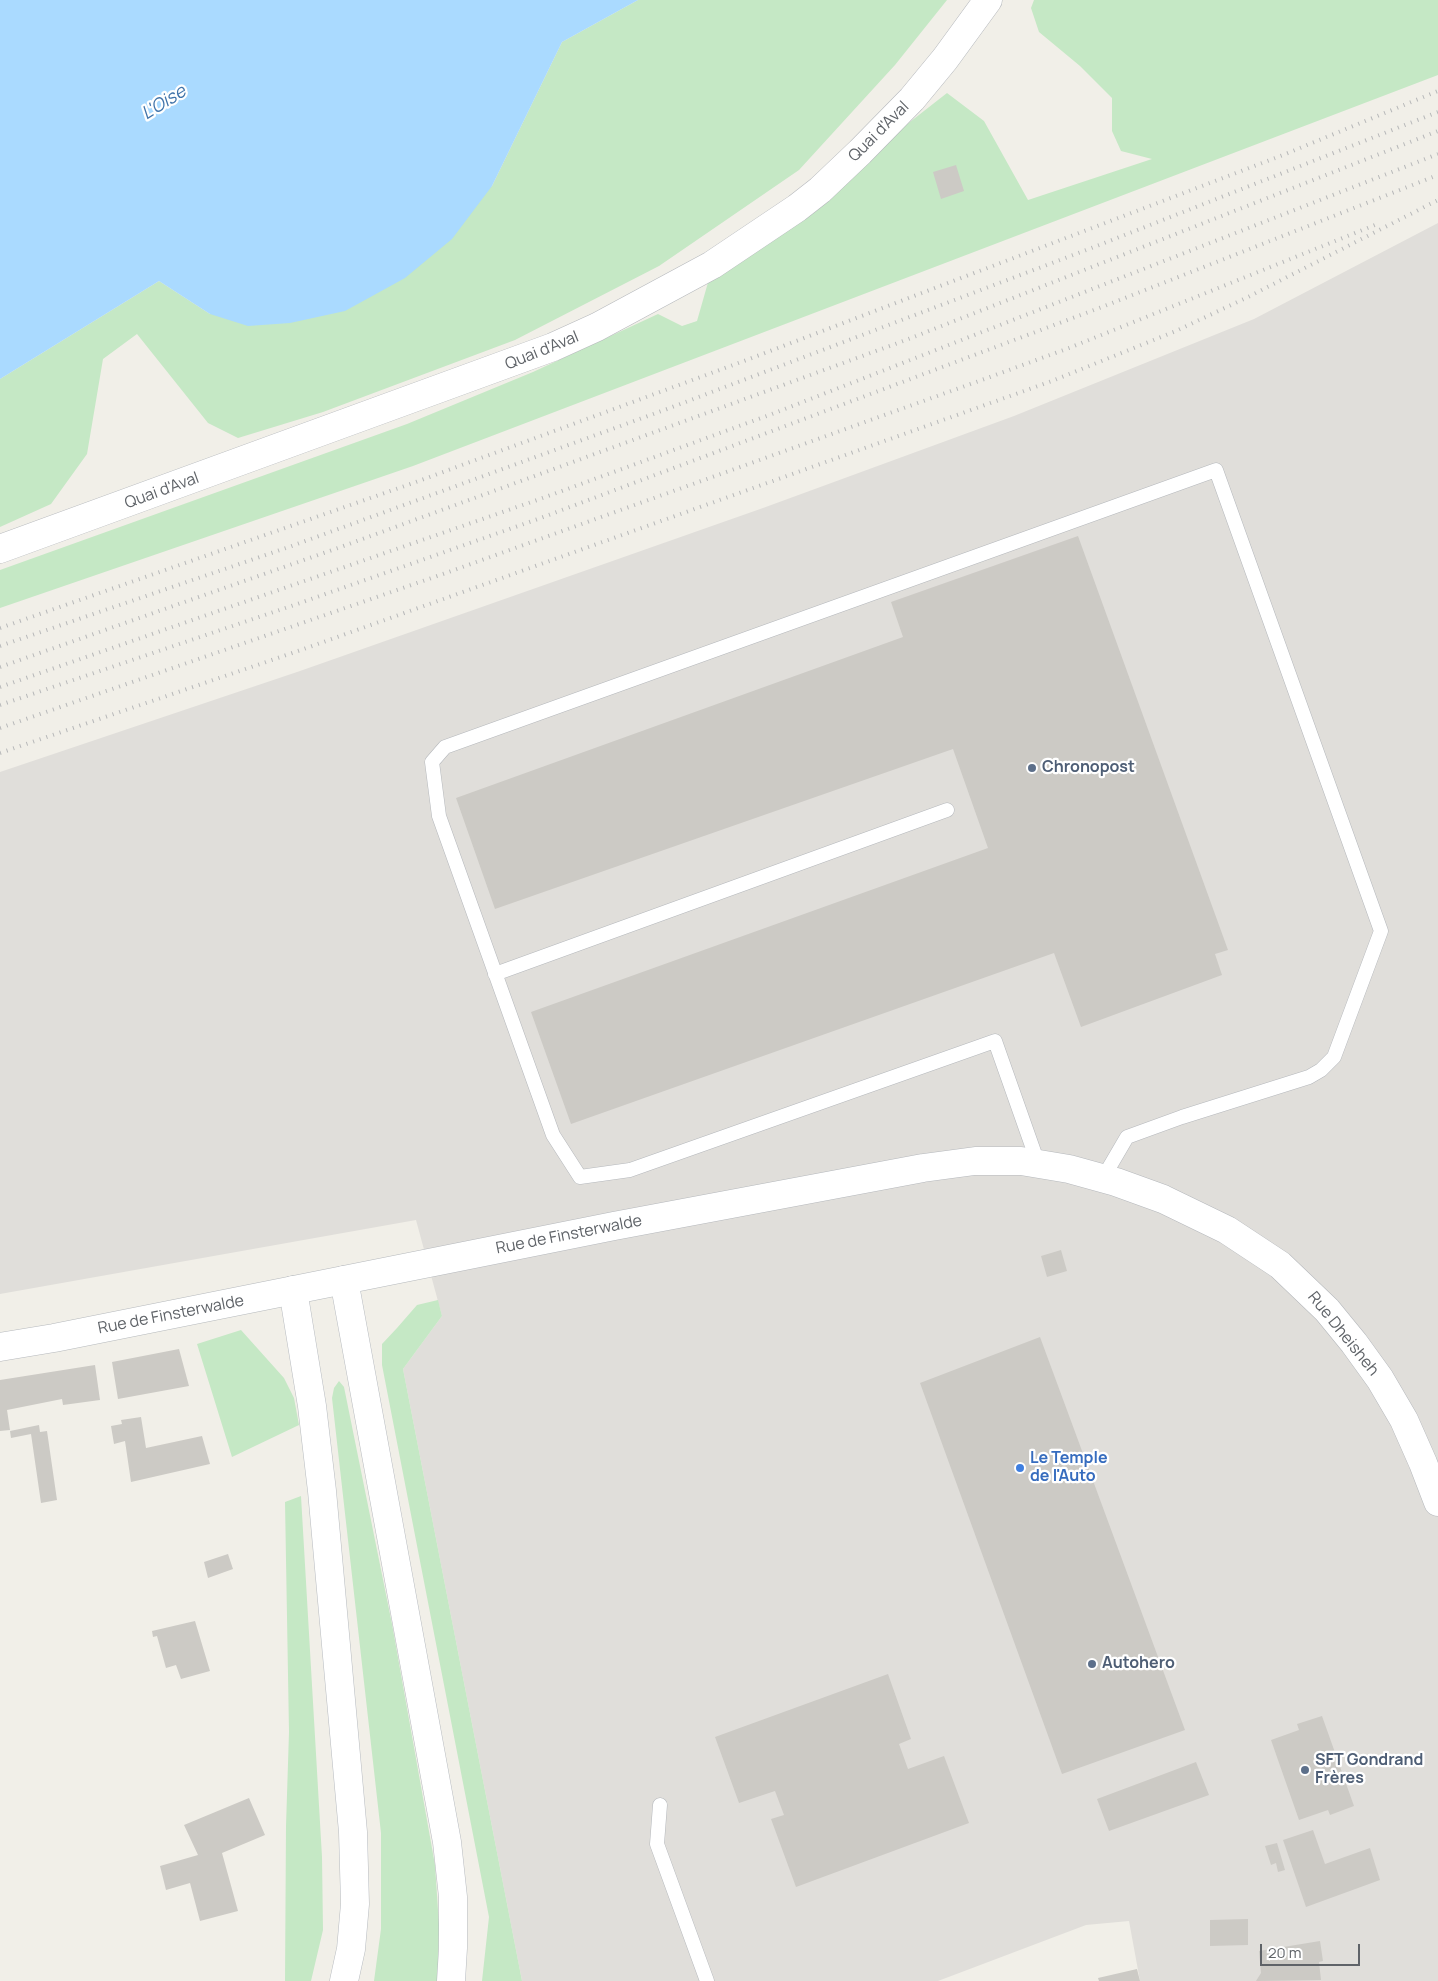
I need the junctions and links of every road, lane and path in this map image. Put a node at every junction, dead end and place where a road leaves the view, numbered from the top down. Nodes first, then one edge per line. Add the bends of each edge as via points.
1 (988, 0) edge
2 (0, 549) edge
3 (948, 810) dead end
4 (495, 974) junction
5 (1038, 1164) junction
6 (1103, 1178) junction
7 (1137, 1189) joint
8 (344, 1280) junction
9 (293, 1290) junction
10 (0, 1347) edge
11 (1438, 1502) edge
12 (660, 1805) dead end
13 (344, 1981) edge
14 (451, 1981) edge
15 (707, 1981) edge

1 - 2 street, Quai d'Aval via 912,99 860,152 797,208 712,266 553,348
3 - 4 lane
4 - 5 lane via 553,1135 580,1177 630,1170 995,1041
4 - 6 lane via 439,816 432,762 445,747 1216,470 1382,931 1334,1057 1321,1070 1127,1137
5 - 6 street, Rue de Finsterwalde
5 - 8 street, Rue de Finsterwalde via 975,1161 932,1166
6 - 7 street, Rue de Finsterwalde
7 - 11 street, Rue Dheisheh via 1204,1218 1248,1242 1313,1295 1350,1337 1380,1379 1404,1420
8 - 9 street, Rue de Finsterwalde
8 - 14 street via 447,1842 453,1897
9 - 10 street, Rue de Finsterwalde
9 - 13 street via 322,1491 353,1832 355,1904
12 - 15 lane via 657,1844

